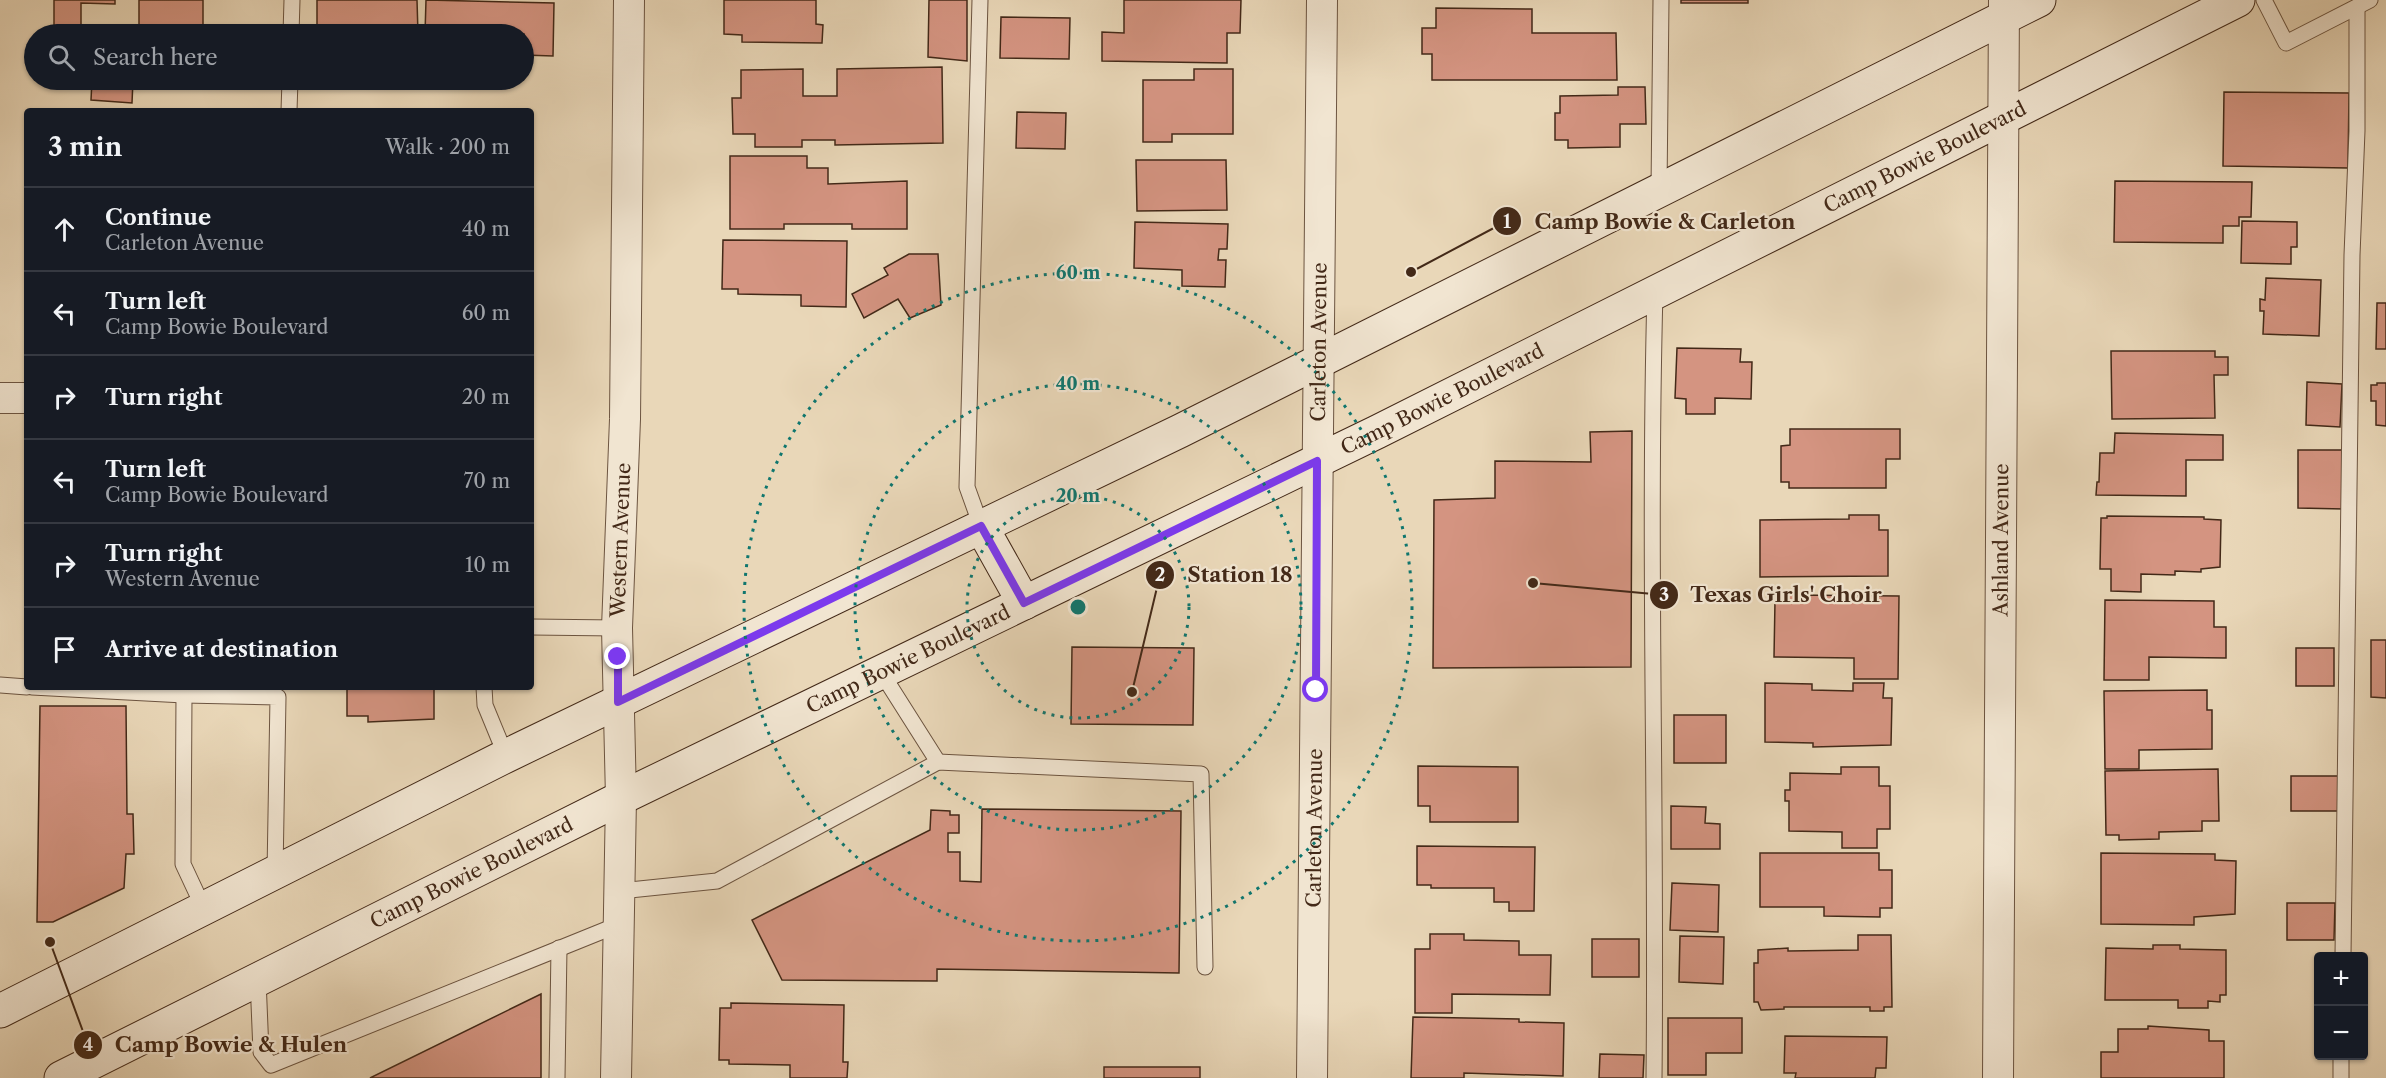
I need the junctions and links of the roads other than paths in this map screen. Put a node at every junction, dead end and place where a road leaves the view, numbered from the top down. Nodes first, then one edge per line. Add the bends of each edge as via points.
1 (292, 0) edge
2 (629, 0) edge
3 (980, 0) edge
4 (1322, 0) edge
5 (1661, 0) edge
6 (2040, 0) edge
7 (2238, 0) edge
8 (2264, 0) edge
9 (2363, 3) edge
10 (2004, 9) edge
11 (291, 24) edge
12 (290, 90) edge
13 (289, 108) edge
14 (2004, 119) junction
15 (1659, 190) junction
16 (1655, 292) junction
17 (1318, 360) junction
18 (0, 398) edge
19 (24, 398) edge
20 (1317, 461) junction
21 (981, 526) junction
22 (1024, 603) junction
23 (534, 627) edge
24 (618, 628) junction
25 (881, 672) junction
26 (0, 685) edge
27 (24, 687) edge
28 (89, 690) edge
29 (484, 690) edge
30 (184, 695) junction
31 (618, 702) junction
32 (506, 756) junction
33 (938, 762) junction
34 (621, 798) junction
35 (275, 874) junction
36 (620, 891) junction
37 (204, 909) junction
38 (620, 924) junction
39 (559, 948) junction
40 (2343, 952) edge
41 (1205, 967) dead end
42 (258, 979) junction
43 (0, 1011) edge
44 (2342, 1060) edge
45 (270, 1071) edge
46 (61, 1078) edge
47 (557, 1078) edge
48 (616, 1078) edge
49 (1312, 1078) edge
50 (1654, 1078) edge
51 (1998, 1078) edge
52 (2341, 1078) edge

1 - 11 lane
2 - 24 street, Western Avenue via 625,419
3 - 21 lane via 967,487
4 - 17 street, Carleton Avenue
5 - 15 lane
6 - 10 main road
7 - 14 main road, Camp Bowie Boulevard
8 - 9 lane via 2286,43
9 - 40 lane via 2352,255
10 - 14 street, Ashland Avenue
10 - 15 main road
12 - 13 lane
14 - 16 main road, Camp Bowie Boulevard
14 - 51 street, Ashland Avenue
15 - 17 main road
16 - 20 main road, Camp Bowie Boulevard
16 - 50 lane
17 - 20 street, Carleton Avenue
17 - 21 main road
18 - 19 street
20 - 22 main road, Camp Bowie Boulevard
20 - 49 street, Carleton Avenue
21 - 22 main road
21 - 31 main road
22 - 25 main road, Camp Bowie Boulevard
23 - 24 lane
24 - 31 street, Western Avenue
25 - 33 lane
25 - 34 main road, Camp Bowie Boulevard
26 - 27 lane
28 - 30 lane
29 - 32 lane via 485,705
30 - 35 lane via 278,697
30 - 37 lane via 183,864
31 - 32 main road
31 - 34 street, Western Avenue
32 - 35 main road
33 - 36 lane via 717,881
33 - 41 lane via 1201,774
34 - 36 street, Western Avenue
34 - 42 main road, Camp Bowie Boulevard
35 - 37 main road
36 - 38 street, Western Avenue
37 - 43 main road
38 - 39 lane
38 - 48 street, Western Avenue
39 - 45 lane
39 - 47 lane
42 - 45 lane via 261,1052
42 - 46 main road, Camp Bowie Boulevard
44 - 52 lane

